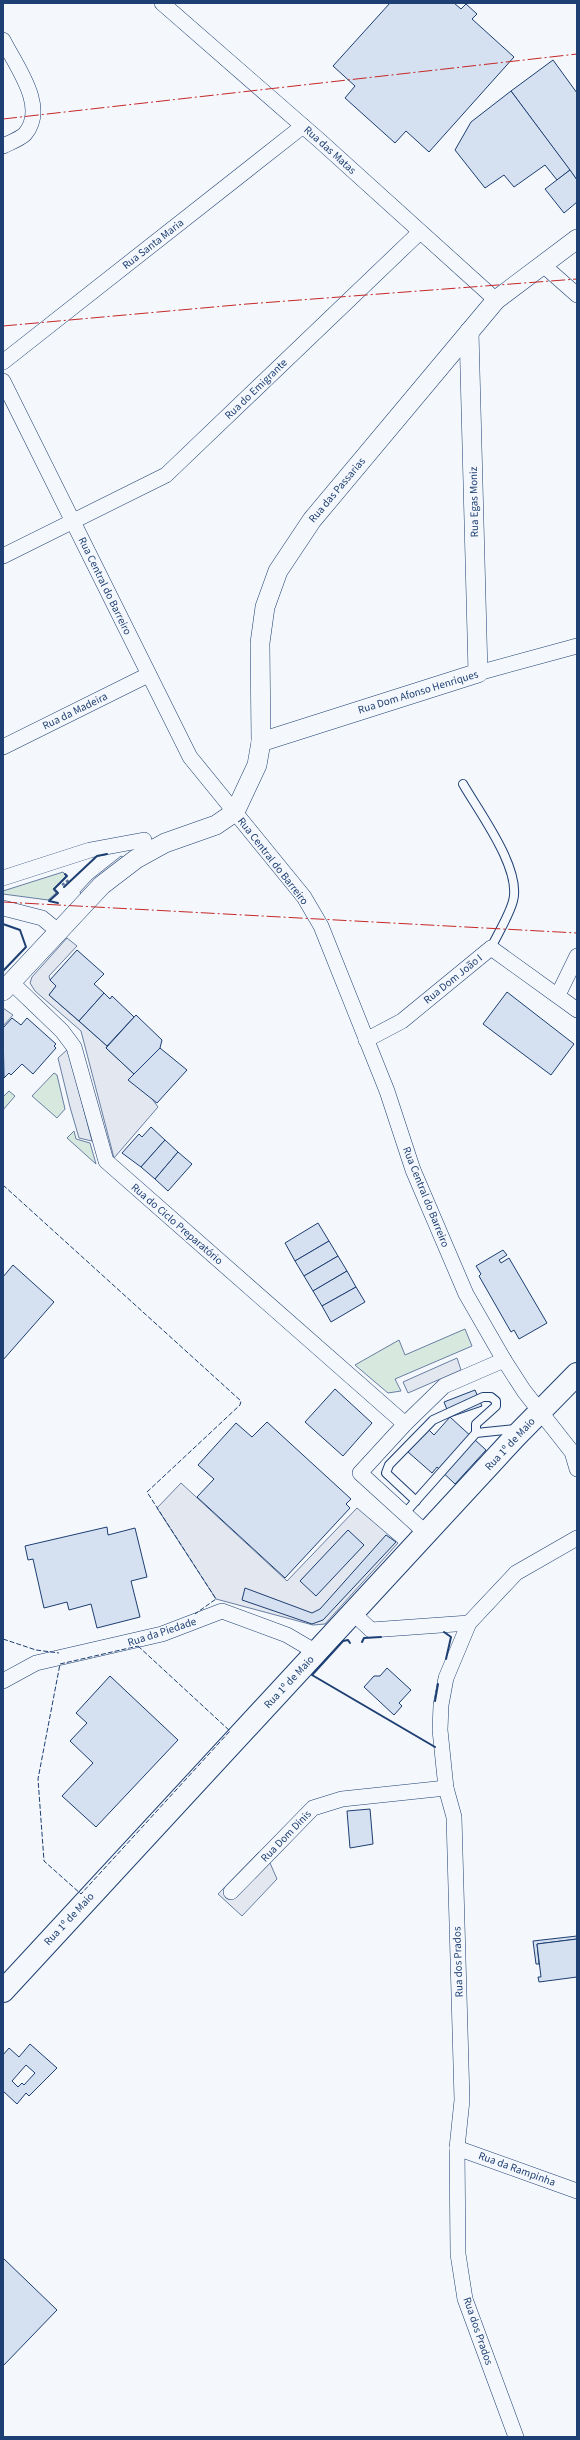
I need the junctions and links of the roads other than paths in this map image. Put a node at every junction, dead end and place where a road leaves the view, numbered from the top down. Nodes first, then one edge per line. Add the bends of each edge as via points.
1 (166, 4) edge
2 (3, 40) edge
3 (303, 126) junction
4 (3, 146) edge
5 (420, 232) junction
6 (577, 239) edge
7 (543, 265) junction
8 (577, 295) edge
9 (496, 300) junction
10 (469, 332) junction
11 (3, 362) edge
12 (3, 381) edge
13 (74, 522) junction
14 (3, 556) edge
15 (577, 647) edge
16 (478, 673) junction
17 (148, 675) junction
18 (261, 742) junction
19 (3, 747) edge
20 (463, 784) dead end
21 (235, 812) junction
22 (144, 840) dead end
23 (3, 878) edge
24 (3, 908) edge
25 (58, 931) junction
26 (492, 948) junction
27 (577, 956) edge
28 (7, 987) edge
29 (558, 995) junction
30 (577, 1010) edge
31 (366, 1040) junction
32 (504, 1360) junction
33 (577, 1374) edge
34 (541, 1412) junction
35 (405, 1424) junction
36 (525, 1428) junction
37 (476, 1433) junction
38 (577, 1469) edge
39 (416, 1501) junction
40 (405, 1513) junction
41 (427, 1534) junction
42 (577, 1538) edge
43 (353, 1613) junction
44 (469, 1623) junction
45 (316, 1652) junction
46 (3, 1681) edge
47 (446, 1788) junction
48 (232, 1892) dead end
49 (3, 1991) edge
50 (457, 2148) junction
51 (577, 2191) edge
52 (516, 2437) edge

1 - 3 street, Rua das Matas
2 - 4 street via 34,104 33,119 24,135
3 - 5 street, Rua das Matas
3 - 11 street, Rua Santa Maria
5 - 9 street, Rua das Matas
5 - 13 street, Rua do Emigrante via 166,475
6 - 7 street, Rua das Passarias
7 - 8 street
7 - 9 street, Rua das Passarias
9 - 10 street, Rua das Passarias
10 - 16 street, Rua Egas Moniz
10 - 18 street, Rua das Passarias via 312,520 278,571 265,607 260,644
12 - 13 street, Rua Central do Barreiro
13 - 14 street, Rua do Emigrante
13 - 17 street, Rua Central do Barreiro
15 - 16 street, Rua Dom Afonso Henriques
16 - 18 street, Rua Dom Afonso Henriques
17 - 19 street, Rua da Madeira
17 - 21 street, Rua Central do Barreiro via 190,757
18 - 21 street, Rua das Passarias via 257,765
20 - 26 lane via 495,839 515,884 514,900
21 - 25 street via 216,825 165,843 136,859 102,885
21 - 31 street, Rua Central do Barreiro via 304,897 321,926
22 - 23 street via 90,850
24 - 25 street via 42,918
25 - 28 street
26 - 29 street, Rua Dom João I
26 - 31 street, Rua Dom João I via 402,1021
27 - 29 street
28 - 35 street, Rua do Ciclo Preparatório via 62,1031 74,1047 106,1161
29 - 30 street, Rua Dom João I
31 - 32 street, Rua Central do Barreiro via 387,1091 416,1177 466,1294
32 - 34 street, Rua Central do Barreiro
32 - 35 street via 444,1386
33 - 34 main road, Rua 1º de Maio
34 - 36 main road, Rua 1º de Maio
34 - 38 street, Rua Central do Barreiro via 572,1452
35 - 40 street via 360,1472
36 - 37 lane
36 - 41 main road, Rua 1º de Maio
37 - 39 lane
37 - 39 lane via 476,1424 496,1406 496,1401 491,1397 483,1397 433,1420 389,1465 386,1473
39 - 40 lane
40 - 41 street
41 - 43 main road, Rua 1º de Maio
42 - 44 street, Rua dos Prados via 516,1572
43 - 44 street via 371,1630
43 - 45 main road, Rua 1º de Maio
44 - 47 street, Rua dos Prados via 446,1678 441,1705 440,1730
45 - 46 street, Rua da Piedade via 287,1634 222,1611 162,1634 36,1663
45 - 49 main road, Rua 1º de Maio
47 - 48 street, Rua Dom Dinis via 342,1799 313,1808
47 - 50 street, Rua dos Prados via 454,1816 462,2100
50 - 51 street, Rua da Rampinha
50 - 52 street, Rua dos Prados via 458,2254 466,2299

